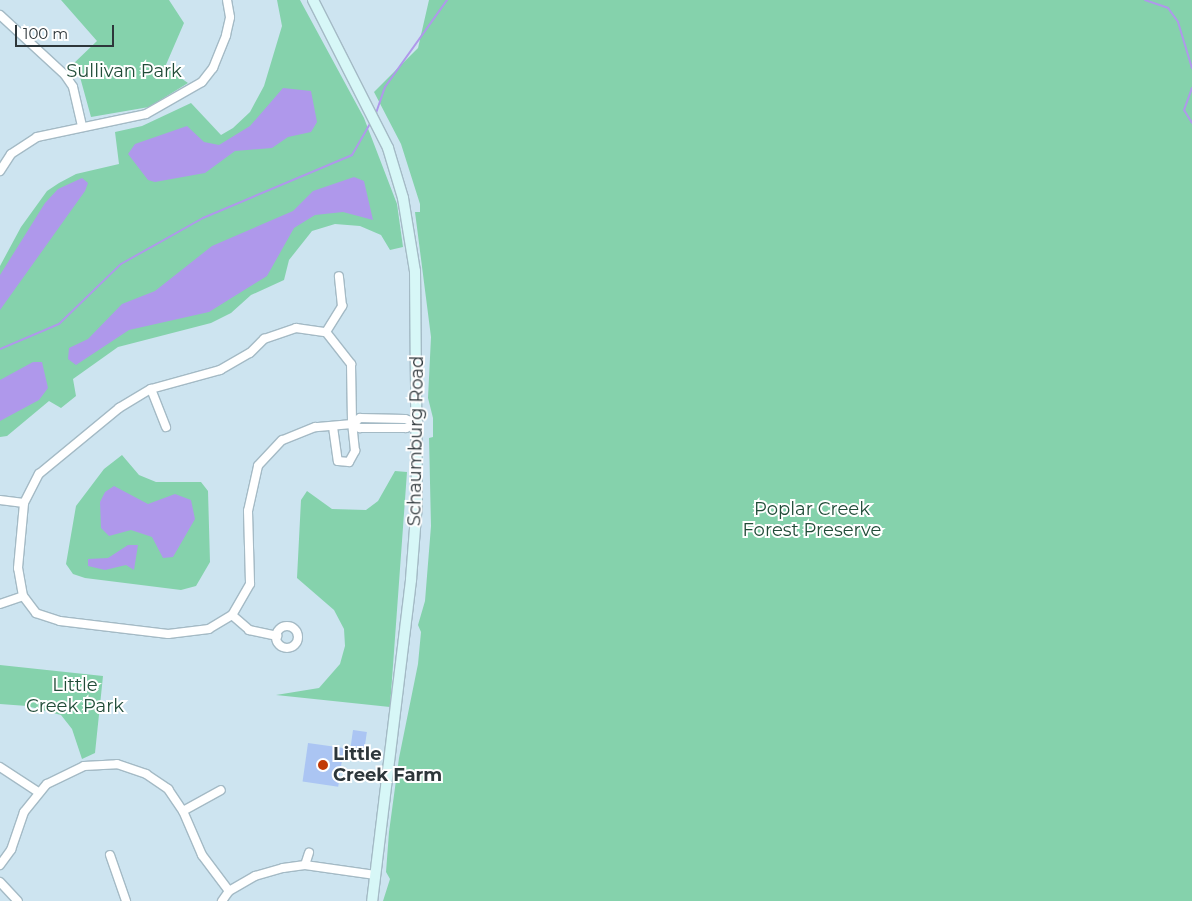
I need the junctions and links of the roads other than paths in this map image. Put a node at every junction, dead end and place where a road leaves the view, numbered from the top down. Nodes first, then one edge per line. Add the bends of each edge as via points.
1 (227, 0) edge
2 (313, 0) edge
3 (0, 15) edge
4 (82, 125) junction
5 (0, 171) edge
6 (339, 276) dead end
7 (326, 332) junction
8 (151, 389) junction
9 (418, 423) junction
10 (352, 424) junction
11 (166, 427) dead end
12 (333, 427) junction
13 (0, 500) edge
14 (24, 503) junction
15 (23, 596) junction
16 (0, 604) edge
17 (232, 615) junction
18 (277, 636) dead end
19 (0, 767) edge
20 (221, 790) dead end
21 (38, 792) junction
22 (183, 810) junction
23 (309, 853) dead end
24 (110, 855) dead end
25 (0, 865) edge
26 (305, 865) junction
27 (374, 875) junction
28 (0, 882) edge
29 (229, 891) junction
30 (18, 901) edge
31 (126, 901) edge
32 (222, 901) edge
33 (372, 901) edge

1 - 4 street via 230,17 226,35 213,68 202,82 146,114
2 - 9 main road, Schaumburg Road via 374,118 403,198 415,271
3 - 4 street via 65,75 73,87
4 - 5 street via 37,137 10,154
6 - 7 street via 342,306
7 - 8 street via 296,328 264,339 250,353 220,370
7 - 10 street via 350,364
8 - 11 street
8 - 14 street via 119,408 39,474
9 - 10 street via 406,428 360,428
9 - 27 main road, Schaumburg Road via 411,580
10 - 12 street
10 - 12 street via 355,451 348,462 338,462
12 - 17 street via 315,427 282,440 258,466 248,511 250,584
13 - 14 street
14 - 15 street via 18,568
15 - 16 street
15 - 17 street via 36,613 60,621 168,634 209,629
17 - 18 street via 249,630
19 - 21 street
20 - 22 street
21 - 22 street via 66,772 94,764 117,764 160,783
21 - 25 street via 24,812 11,850
22 - 29 street via 202,855
23 - 26 street
24 - 31 street
26 - 27 street
26 - 29 street via 255,876
27 - 33 main road, Schaumburg Road
28 - 30 street
29 - 32 street

